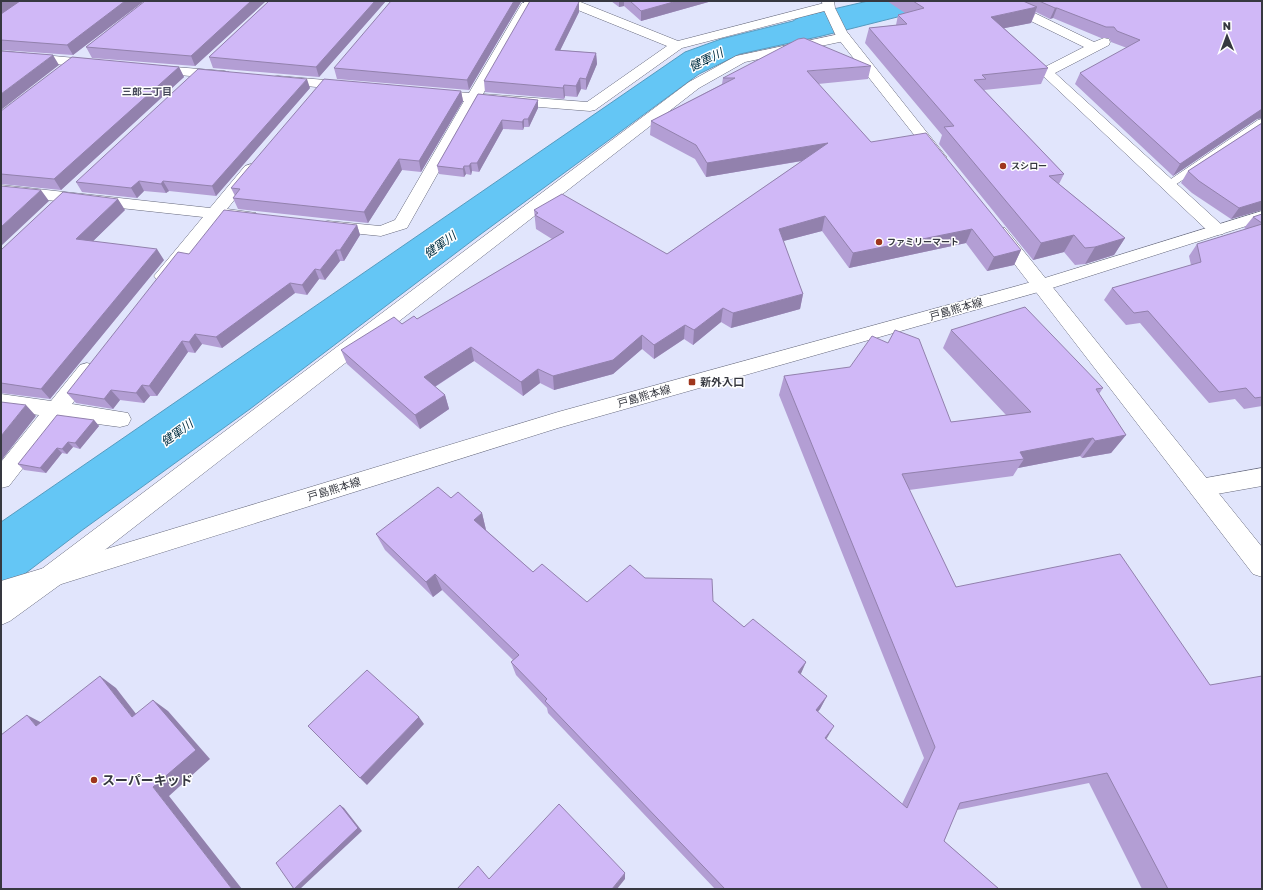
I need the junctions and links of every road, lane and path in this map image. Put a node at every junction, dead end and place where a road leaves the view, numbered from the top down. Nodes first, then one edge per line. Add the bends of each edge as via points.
1 (561, 1) edge
2 (567, 1) edge
3 (1000, 1) edge
4 (527, 4) edge
5 (828, 5) edge
6 (842, 35) junction
7 (676, 45) junction
8 (87, 52) edge
9 (1, 55) edge
10 (214, 58) edge
11 (74, 62) junction
12 (105, 65) edge
13 (338, 66) edge
14 (136, 68) edge
15 (62, 71) edge
16 (198, 73) junction
17 (237, 76) edge
18 (268, 79) edge
19 (186, 84) edge
20 (323, 84) junction
21 (362, 88) edge
22 (418, 92) edge
23 (473, 97) junction
24 (308, 102) edge
25 (1262, 122) edge
26 (263, 154) edge
27 (952, 173) edge
28 (1168, 185) junction
29 (1, 190) edge
30 (71, 192) junction
31 (49, 212) edge
32 (213, 213) junction
33 (987, 216) edge
34 (1262, 216) edge
35 (267, 219) edge
36 (312, 224) edge
37 (1217, 230) junction
38 (1042, 285) junction
39 (154, 287) edge
40 (95, 360) edge
41 (1, 402) edge
42 (56, 410) junction
43 (120, 418) dead end
44 (1262, 477) edge
45 (1, 479) edge
46 (1200, 488) junction
47 (1262, 566) edge
48 (52, 576) junction
49 (1, 592) edge
50 (1, 613) edge

1 - 2 lane
2 - 7 street
3 - 28 street via 1099,44 1046,72
4 - 23 street
5 - 6 street
5 - 7 street
6 - 27 street
6 - 48 street via 741,59 694,85
7 - 23 street via 590,108
8 - 11 street
9 - 11 street
10 - 16 street
11 - 12 street
11 - 15 street
13 - 20 street
14 - 16 street
16 - 17 street
16 - 19 street
18 - 20 street
20 - 21 street
20 - 24 street
22 - 23 street
23 - 36 street via 400,224 381,232
25 - 28 lane
26 - 32 street
28 - 37 street
29 - 30 street
30 - 31 street
30 - 32 street
32 - 35 street
32 - 39 street
33 - 38 street
34 - 37 street, 戸島熊本線
37 - 38 street, 戸島熊本線
38 - 46 street
38 - 48 street, 戸島熊本線 via 558,420
40 - 42 street
41 - 42 street
42 - 43 street
42 - 45 street
44 - 46 street
46 - 47 street
48 - 49 street, 戸島熊本線
48 - 50 street

